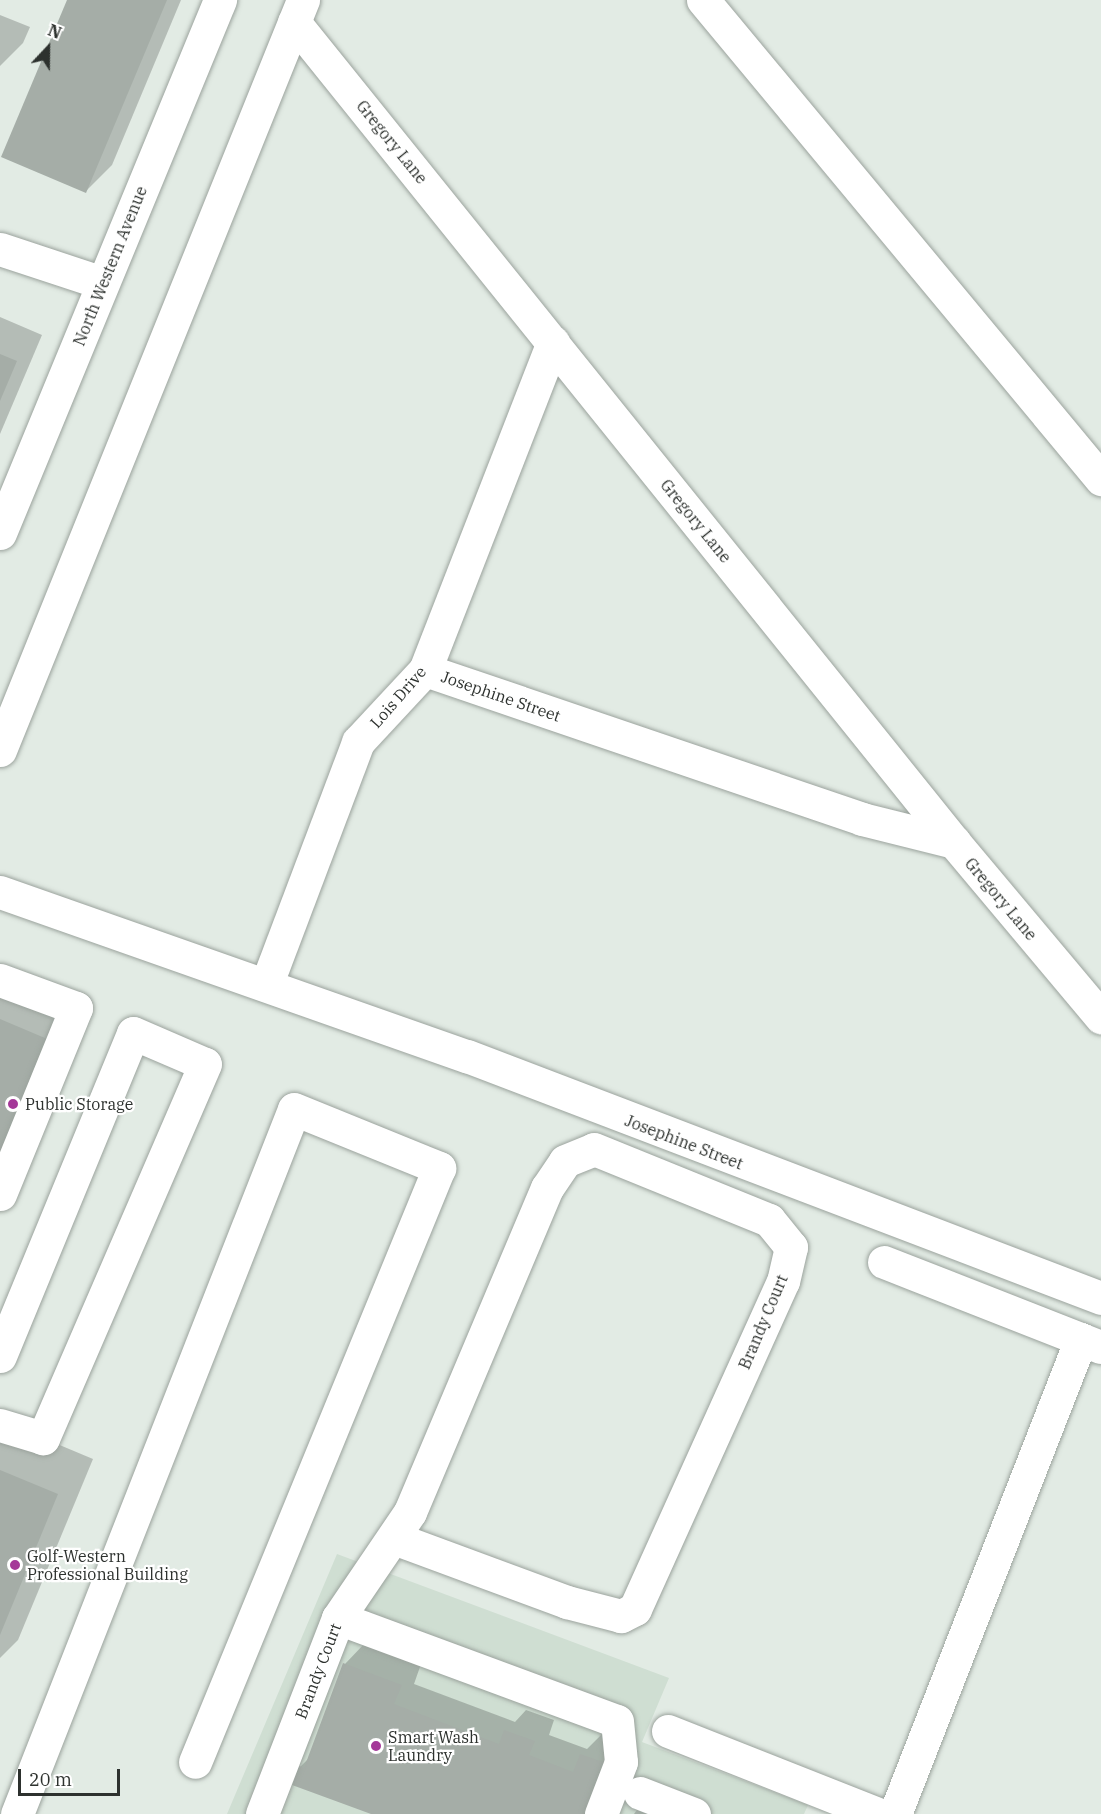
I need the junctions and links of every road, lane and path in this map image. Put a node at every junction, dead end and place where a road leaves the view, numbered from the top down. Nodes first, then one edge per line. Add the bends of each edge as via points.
1 (220, 0) edge
2 (703, 0) edge
3 (299, 11) edge
4 (0, 249) edge
5 (103, 283) junction
6 (554, 342) junction
7 (1101, 479) edge
8 (0, 533) edge
9 (425, 670) junction
10 (0, 750) edge
11 (954, 842) junction
12 (0, 892) edge
13 (0, 980) edge
14 (267, 983) junction
15 (1101, 1017) edge
16 (0, 1194) edge
17 (884, 1262) dead end
18 (1101, 1298) edge
19 (1091, 1343) edge
20 (0, 1356) edge
21 (0, 1425) edge
22 (394, 1538) junction
23 (338, 1618) junction
24 (668, 1731) dead end
25 (195, 1762) dead end
26 (640, 1793) dead end
27 (17, 1814) edge
28 (262, 1814) edge
29 (601, 1814) edge
30 (694, 1814) edge
31 (878, 1814) edge
32 (894, 1814) edge

1 - 5 street, North Western Avenue
2 - 7 street
3 - 6 street, Gregory Lane
3 - 10 street
4 - 5 street
5 - 8 street, North Western Avenue
6 - 9 street, Lois Drive
6 - 11 street, Gregory Lane
9 - 11 street, Josephine Street via 862,819
9 - 14 street, Lois Drive via 358,742
11 - 15 street, Gregory Lane
12 - 14 street, Josephine Street via 201,966
13 - 16 street via 76,1008
14 - 18 street, Josephine Street
17 - 19 street
19 - 32 street
20 - 21 street via 133,1033 206,1064 43,1438
22 - 22 street, Brandy Court via 547,1188 566,1161 594,1149 769,1220 791,1247 783,1281 635,1609 621,1616 567,1602
22 - 23 street, Brandy Court
23 - 28 street, Brandy Court
23 - 29 street via 617,1721 621,1762
24 - 31 street
25 - 27 street via 439,1168 294,1109
26 - 30 street

